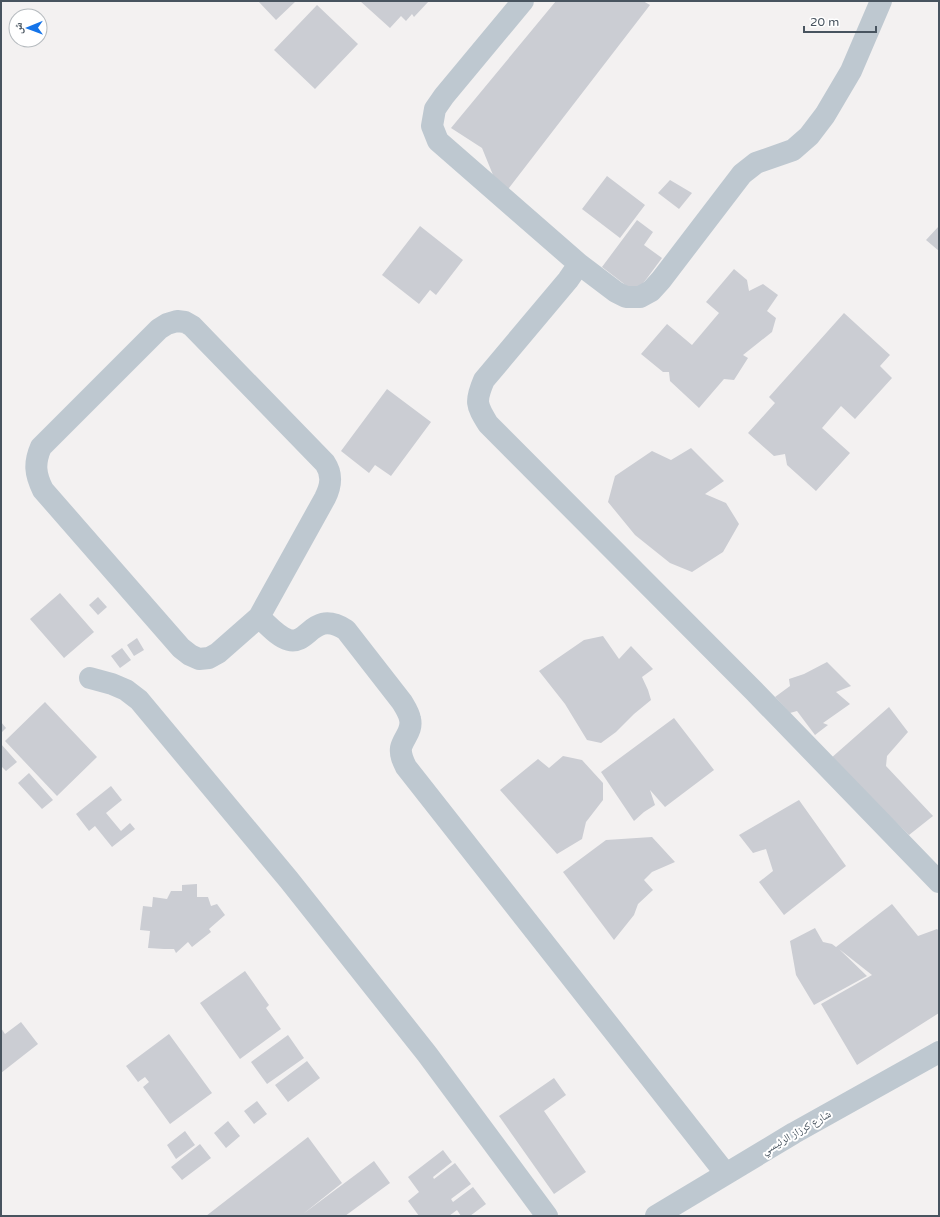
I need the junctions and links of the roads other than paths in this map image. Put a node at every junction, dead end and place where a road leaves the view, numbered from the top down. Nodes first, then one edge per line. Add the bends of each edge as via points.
1 (522, 1) edge
2 (881, 1) edge
3 (579, 264) junction
4 (259, 617) junction
5 (90, 678) dead end
6 (939, 882) edge
7 (939, 1052) edge
8 (726, 1174) junction
9 (547, 1216) edge
10 (656, 1216) edge

1 - 3 street via 444,96 435,109 432,126 438,141
2 - 3 street via 851,71 825,115 809,136 793,150 756,163 742,174 651,291 640,297 626,297
3 - 6 street via 484,380 477,395 479,410 488,424 754,691
4 - 4 street via 329,490 330,470 192,326 180,322 167,324 159,329 41,447 36,457 37,479 42,490 181,648 190,655 199,659 210,658
4 - 8 street via 282,637 291,641 320,624 329,622 346,630 407,711 410,729 401,748 406,767
5 - 9 street via 126,690 139,700 289,880 427,1054
7 - 8 street, شارع كرزاز الرئيسي
8 - 10 street, شارع كرزاز الرئيسي

